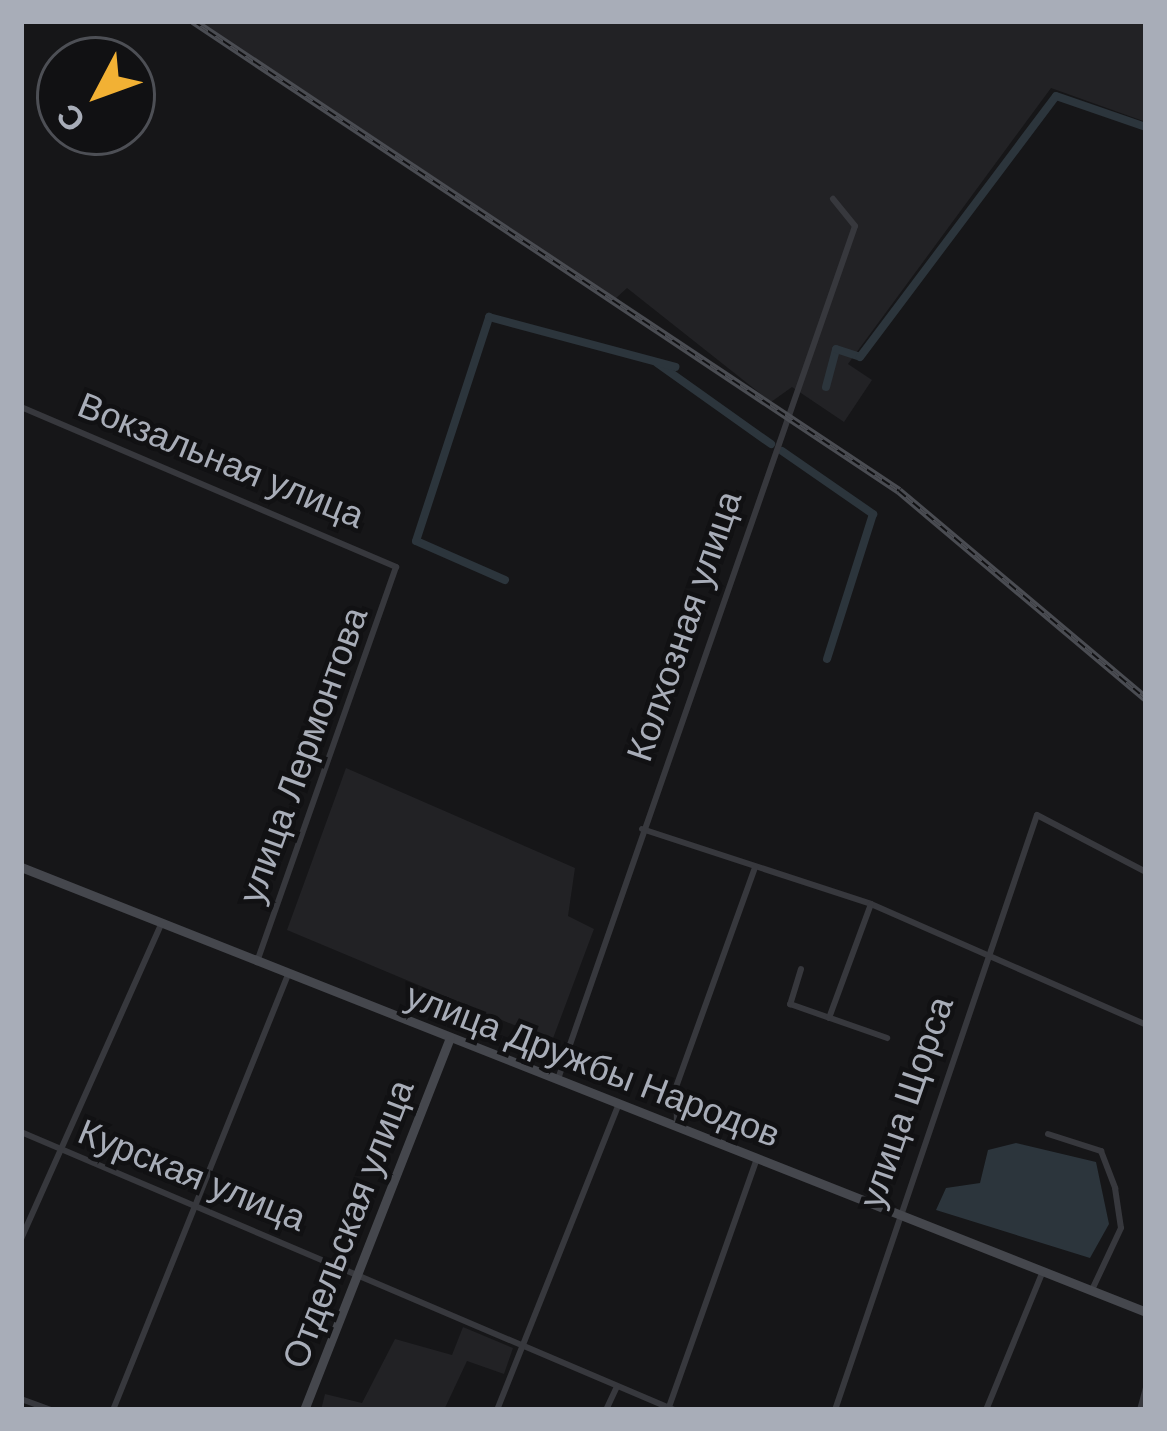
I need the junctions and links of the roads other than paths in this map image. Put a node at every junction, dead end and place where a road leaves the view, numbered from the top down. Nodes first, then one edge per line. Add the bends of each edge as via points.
1 (833, 199) dead end
2 (21, 407) edge
3 (396, 567) joint
4 (641, 829) junction
5 (21, 867) edge
6 (755, 867) junction
7 (1146, 872) edge
8 (871, 904) junction
9 (161, 925) junction
10 (985, 955) junction
11 (257, 962) junction
12 (801, 969) dead end
13 (288, 974) junction
14 (829, 1018) junction
15 (1146, 1025) edge
16 (426, 1028) junction
17 (450, 1038) junction
18 (887, 1038) dead end
19 (466, 1044) junction
20 (442, 1058) junction
21 (558, 1079) junction
22 (619, 1104) junction
23 (677, 1126) junction
24 (21, 1132) edge
25 (1048, 1134) dead end
26 (60, 1149) junction
27 (758, 1158) junction
28 (198, 1203) junction
29 (896, 1212) junction
30 (21, 1239) edge
31 (1043, 1271) junction
32 (358, 1274) junction
33 (1092, 1290) junction
34 (1146, 1312) edge
35 (524, 1342) junction
36 (618, 1385) junction
37 (1146, 1388) edge
38 (21, 1399) edge
39 (670, 1409) edge
40 (51, 1410) edge
41 (113, 1410) edge
42 (304, 1410) edge
43 (497, 1410) edge
44 (606, 1410) edge
45 (835, 1410) edge
46 (986, 1410) edge
47 (1140, 1410) edge

1 - 4 street, Колхозная улица via 855,226
2 - 3 street, Вокзальная улица
3 - 11 street, улица Лермонтова
4 - 6 street
4 - 21 street, Колхозная улица
5 - 9 street, улица Дружбы Народов
6 - 8 street
6 - 23 street via 676,1087
7 - 10 street, улица Щорса via 1037,815
8 - 10 street
8 - 14 street
9 - 11 street, улица Дружбы Народов
9 - 26 street
10 - 15 street
10 - 29 street, улица Щорса
11 - 13 street, улица Дружбы Народов
12 - 14 street via 790,1004
13 - 16 street, улица Дружбы Народов
13 - 28 street
14 - 18 street
16 - 17 street, улица Дружбы Народов
16 - 20 street, Отдельская улица
17 - 19 street, улица Дружбы Народов
17 - 20 street, Отдельская улица
19 - 20 street, Отдельская улица
19 - 21 street, улица Дружбы Народов
20 - 32 street, Отдельская улица
21 - 22 street, улица Дружбы Народов
22 - 23 street, улица Дружбы Народов
22 - 35 street
23 - 27 street, улица Дружбы Народов
24 - 26 street, Курская улица
25 - 33 street via 1101,1151 1115,1187 1121,1228
26 - 28 street, Курская улица
26 - 30 street
27 - 29 street, улица Дружбы Народов
27 - 39 street
28 - 32 street, Курская улица
28 - 41 street
29 - 31 street, улица Дружбы Народов
29 - 45 street, улица Щорса
31 - 33 street, улица Дружбы Народов
31 - 46 street
32 - 35 street, Курская улица
32 - 42 street, Отдельская улица
33 - 34 street, улица Дружбы Народов
35 - 36 street, Курская улица
35 - 43 street
36 - 39 street, Курская улица
36 - 44 street
37 - 47 street
38 - 40 street

